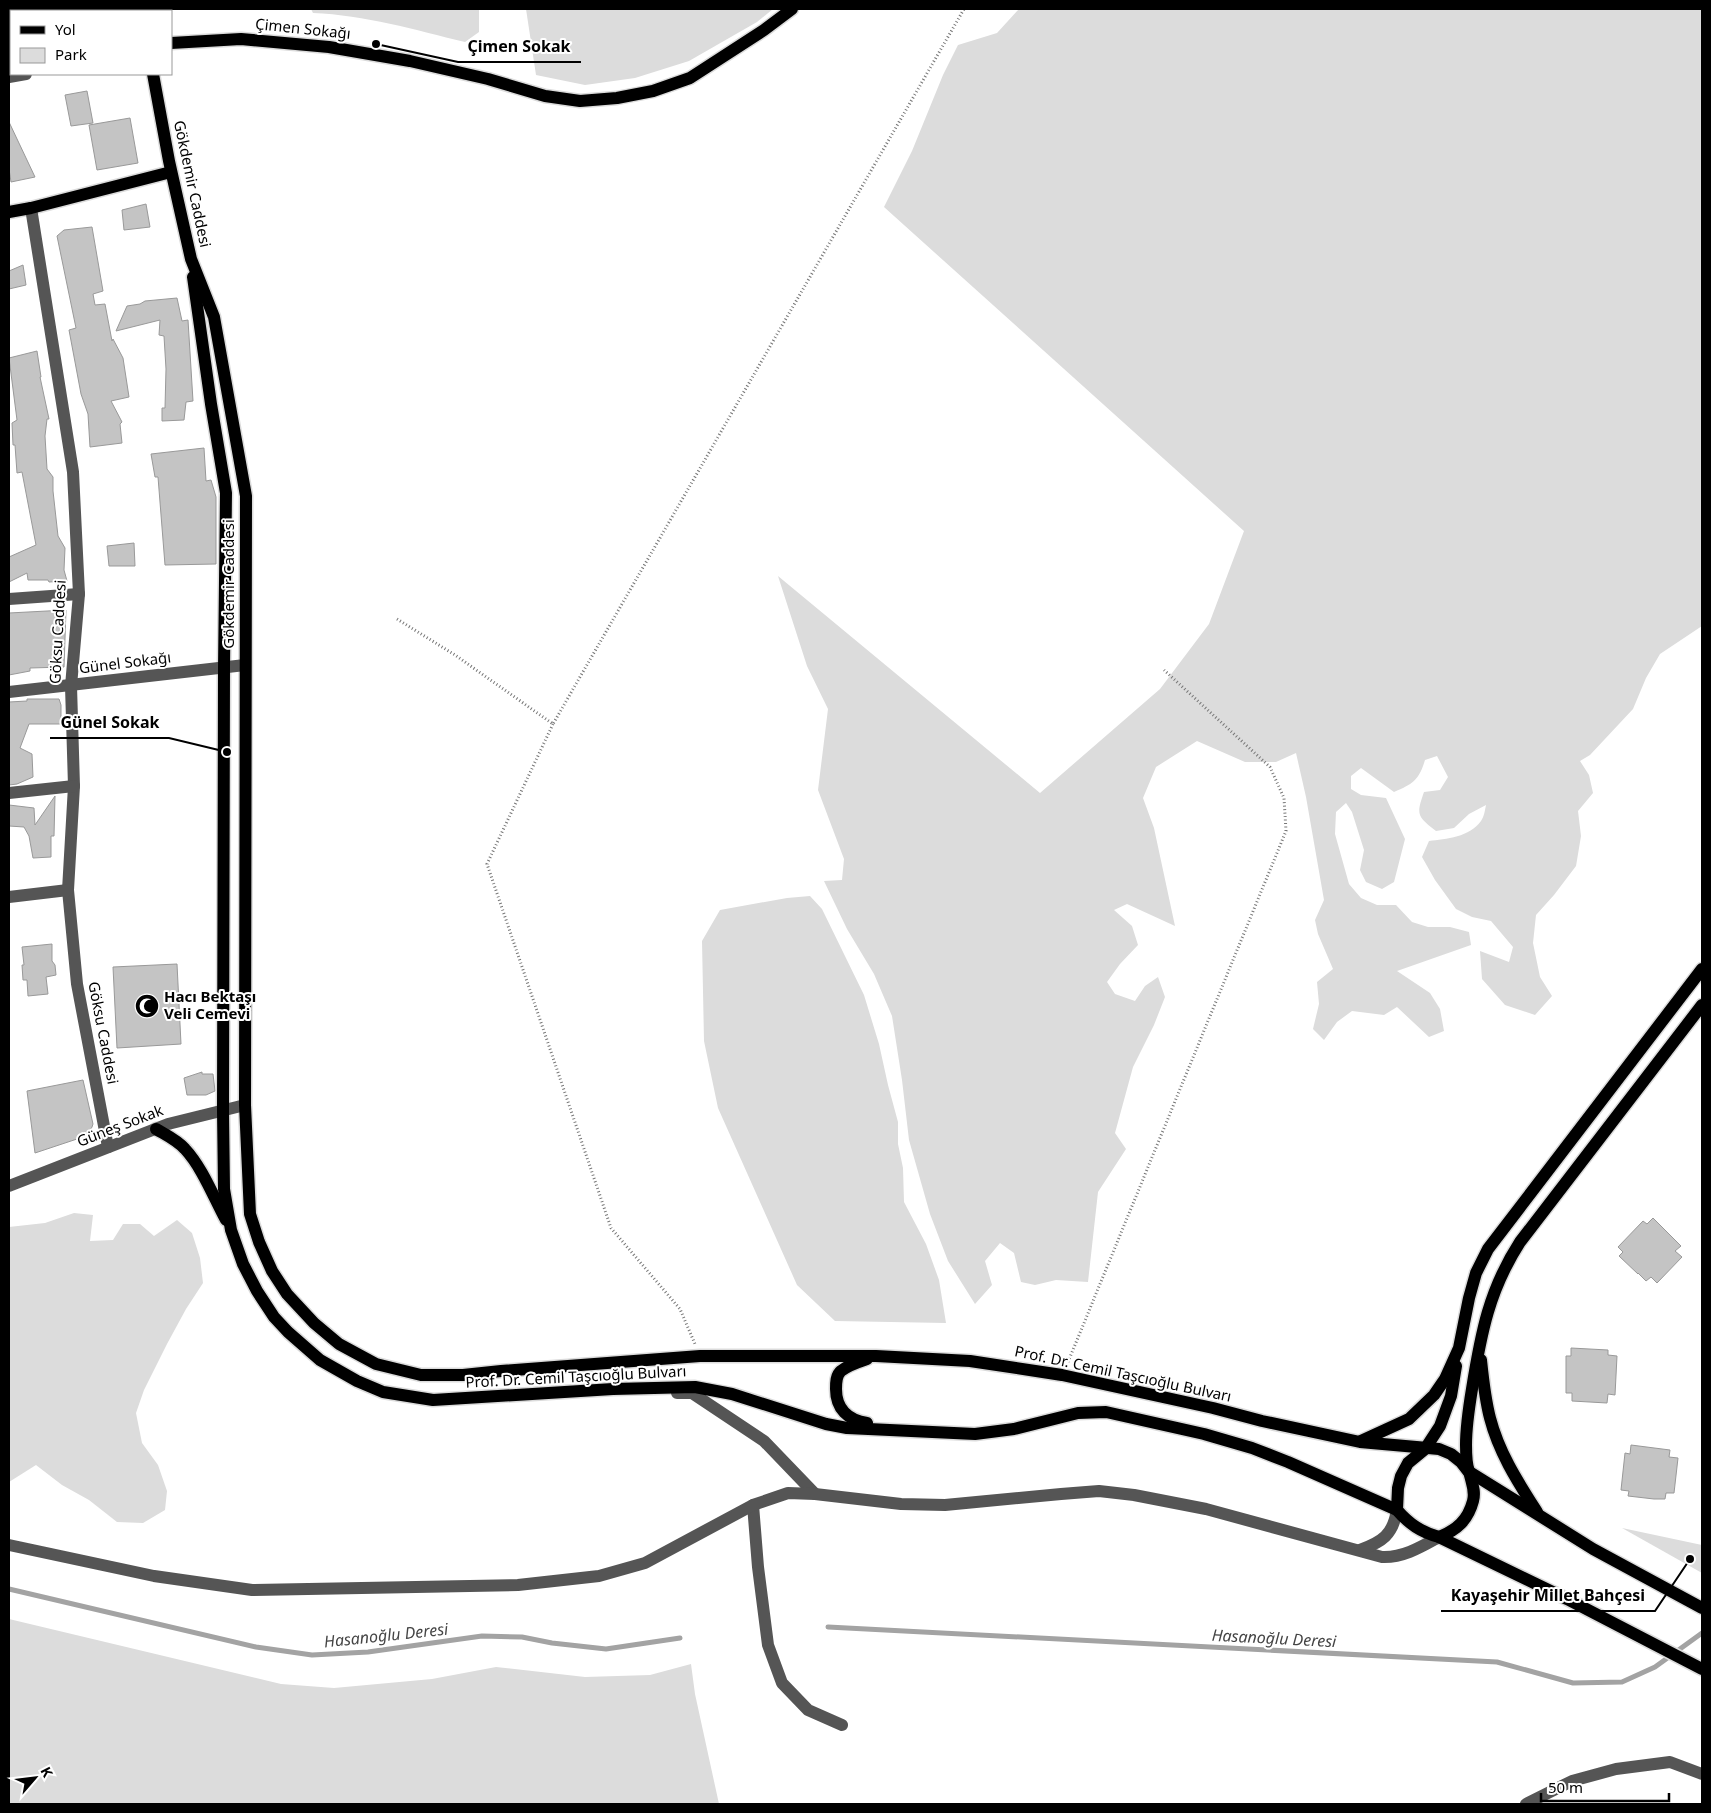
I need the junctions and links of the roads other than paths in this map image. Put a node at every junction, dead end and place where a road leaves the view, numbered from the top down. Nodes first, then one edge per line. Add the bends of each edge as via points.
1 (792, 9) edge
2 (172, 43) edge
3 (153, 75) edge
4 (171, 172) junction
5 (31, 208) junction
6 (9, 212) edge
7 (192, 259) junction
8 (78, 594) junction
9 (9, 599) edge
10 (245, 665) junction
11 (224, 668) junction
12 (71, 686) junction
13 (9, 692) edge
14 (74, 786) junction
15 (9, 793) edge
16 (68, 890) junction
17 (9, 897) edge
18 (1702, 970) edge
19 (1702, 1006) edge
20 (245, 1105) junction
21 (223, 1111) junction
22 (156, 1129) junction
23 (108, 1147) junction
24 (9, 1186) edge
25 (231, 1230) junction
26 (1459, 1348) junction
27 (1479, 1350) junction
28 (876, 1356) junction
29 (574, 1392) junction
30 (923, 1432) junction
31 (1360, 1442) junction
32 (1424, 1449) junction
33 (1468, 1471) junction
34 (815, 1494) junction
35 (754, 1505) junction
36 (1397, 1510) junction
37 (1538, 1514) junction
38 (1439, 1537) junction
39 (9, 1545) edge
40 (1360, 1550) junction
41 (1702, 1608) edge
42 (1702, 1669) edge
43 (842, 1725) dead end
44 (1702, 1774) edge
45 (1526, 1804) edge

1 - 2 main road, Çimen Sokağı via 690,78 653,91 580,101 545,96 410,61 329,47 240,39
3 - 4 main road, Gökdemir Caddesi
4 - 5 main road
4 - 7 main road, Gökdemir Caddesi
5 - 6 main road
5 - 8 street, Göksu Caddesi via 73,472
7 - 10 main road, Gökdemir Caddesi via 214,317 246,496
7 - 11 main road, Prof. Dr. Cemil Taşcıoğlu Bulvarı via 226,493
8 - 9 street
8 - 12 street, Göksu Caddesi
10 - 11 street, Günel Sokağı
10 - 20 main road, Gökdemir Caddesi
11 - 12 street, Günel Sokağı
11 - 21 main road, Prof. Dr. Cemil Taşcıoğlu Bulvarı
12 - 13 street, Günel Sokağı
12 - 14 street, Göksu Caddesi
14 - 15 street
14 - 16 street, Göksu Caddesi
16 - 17 street
16 - 23 street, Göksu Caddesi via 77,984
18 - 26 main road via 1488,1249 1476,1273
19 - 27 main road via 1520,1242 1492,1298
20 - 21 street, Güneş Sokak
20 - 28 main road, Prof. Dr. Cemil Taşcıoğlu Bulvarı via 250,1214 272,1271 287,1294 314,1323 339,1344 384,1366 421,1376 442,1377 700,1356
21 - 22 street, Güneş Sokak
21 - 25 main road, Prof. Dr. Cemil Taşcıoğlu Bulvarı via 224,1189
22 - 23 street, Güneş Sokak
22 - 25 main road via 185,1149
23 - 24 street, Güneş Sokak
25 - 29 main road, Prof. Dr. Cemil Taşcıoğlu Bulvarı via 242,1264 274,1317 320,1360 357,1381 383,1392 433,1400
26 - 31 main road via 1445,1379 1416,1413
26 - 32 main road via 1451,1396 1440,1426
27 - 33 main road via 1468,1417
27 - 37 main road via 1486,1403 1496,1439
28 - 30 main road via 850,1365 838,1375 838,1404 843,1413 857,1421
28 - 31 main road, Prof. Dr. Cemil Taşcıoğlu Bulvarı via 970,1361 1062,1375
29 - 30 main road, Prof. Dr. Cemil Taşcıoğlu Bulvarı via 695,1387 732,1394 826,1424
29 - 34 street via 692,1393 764,1441
30 - 36 main road, Prof. Dr. Cemil Taşcıoğlu Bulvarı via 975,1434 1014,1429 1078,1412 1106,1412 1252,1448
31 - 32 main road, Prof. Dr. Cemil Taşcıoğlu Bulvarı
32 - 33 main road via 1438,1449 1451,1454
32 - 36 main road via 1408,1463 1401,1476
33 - 37 main road
33 - 38 main road via 1474,1498 1470,1511 1463,1523
34 - 35 street via 788,1493
34 - 40 street via 901,1504 945,1505 1090,1492 1134,1495 1206,1509
35 - 39 street via 645,1563 599,1576 518,1585 252,1590 154,1576
35 - 43 street via 768,1645 782,1683 808,1710
36 - 38 main road via 1422,1532
36 - 40 street via 1395,1522 1385,1537
37 - 41 main road
38 - 40 street via 1390,1558
38 - 42 main road
44 - 45 street via 1670,1762 1616,1769 1572,1781

